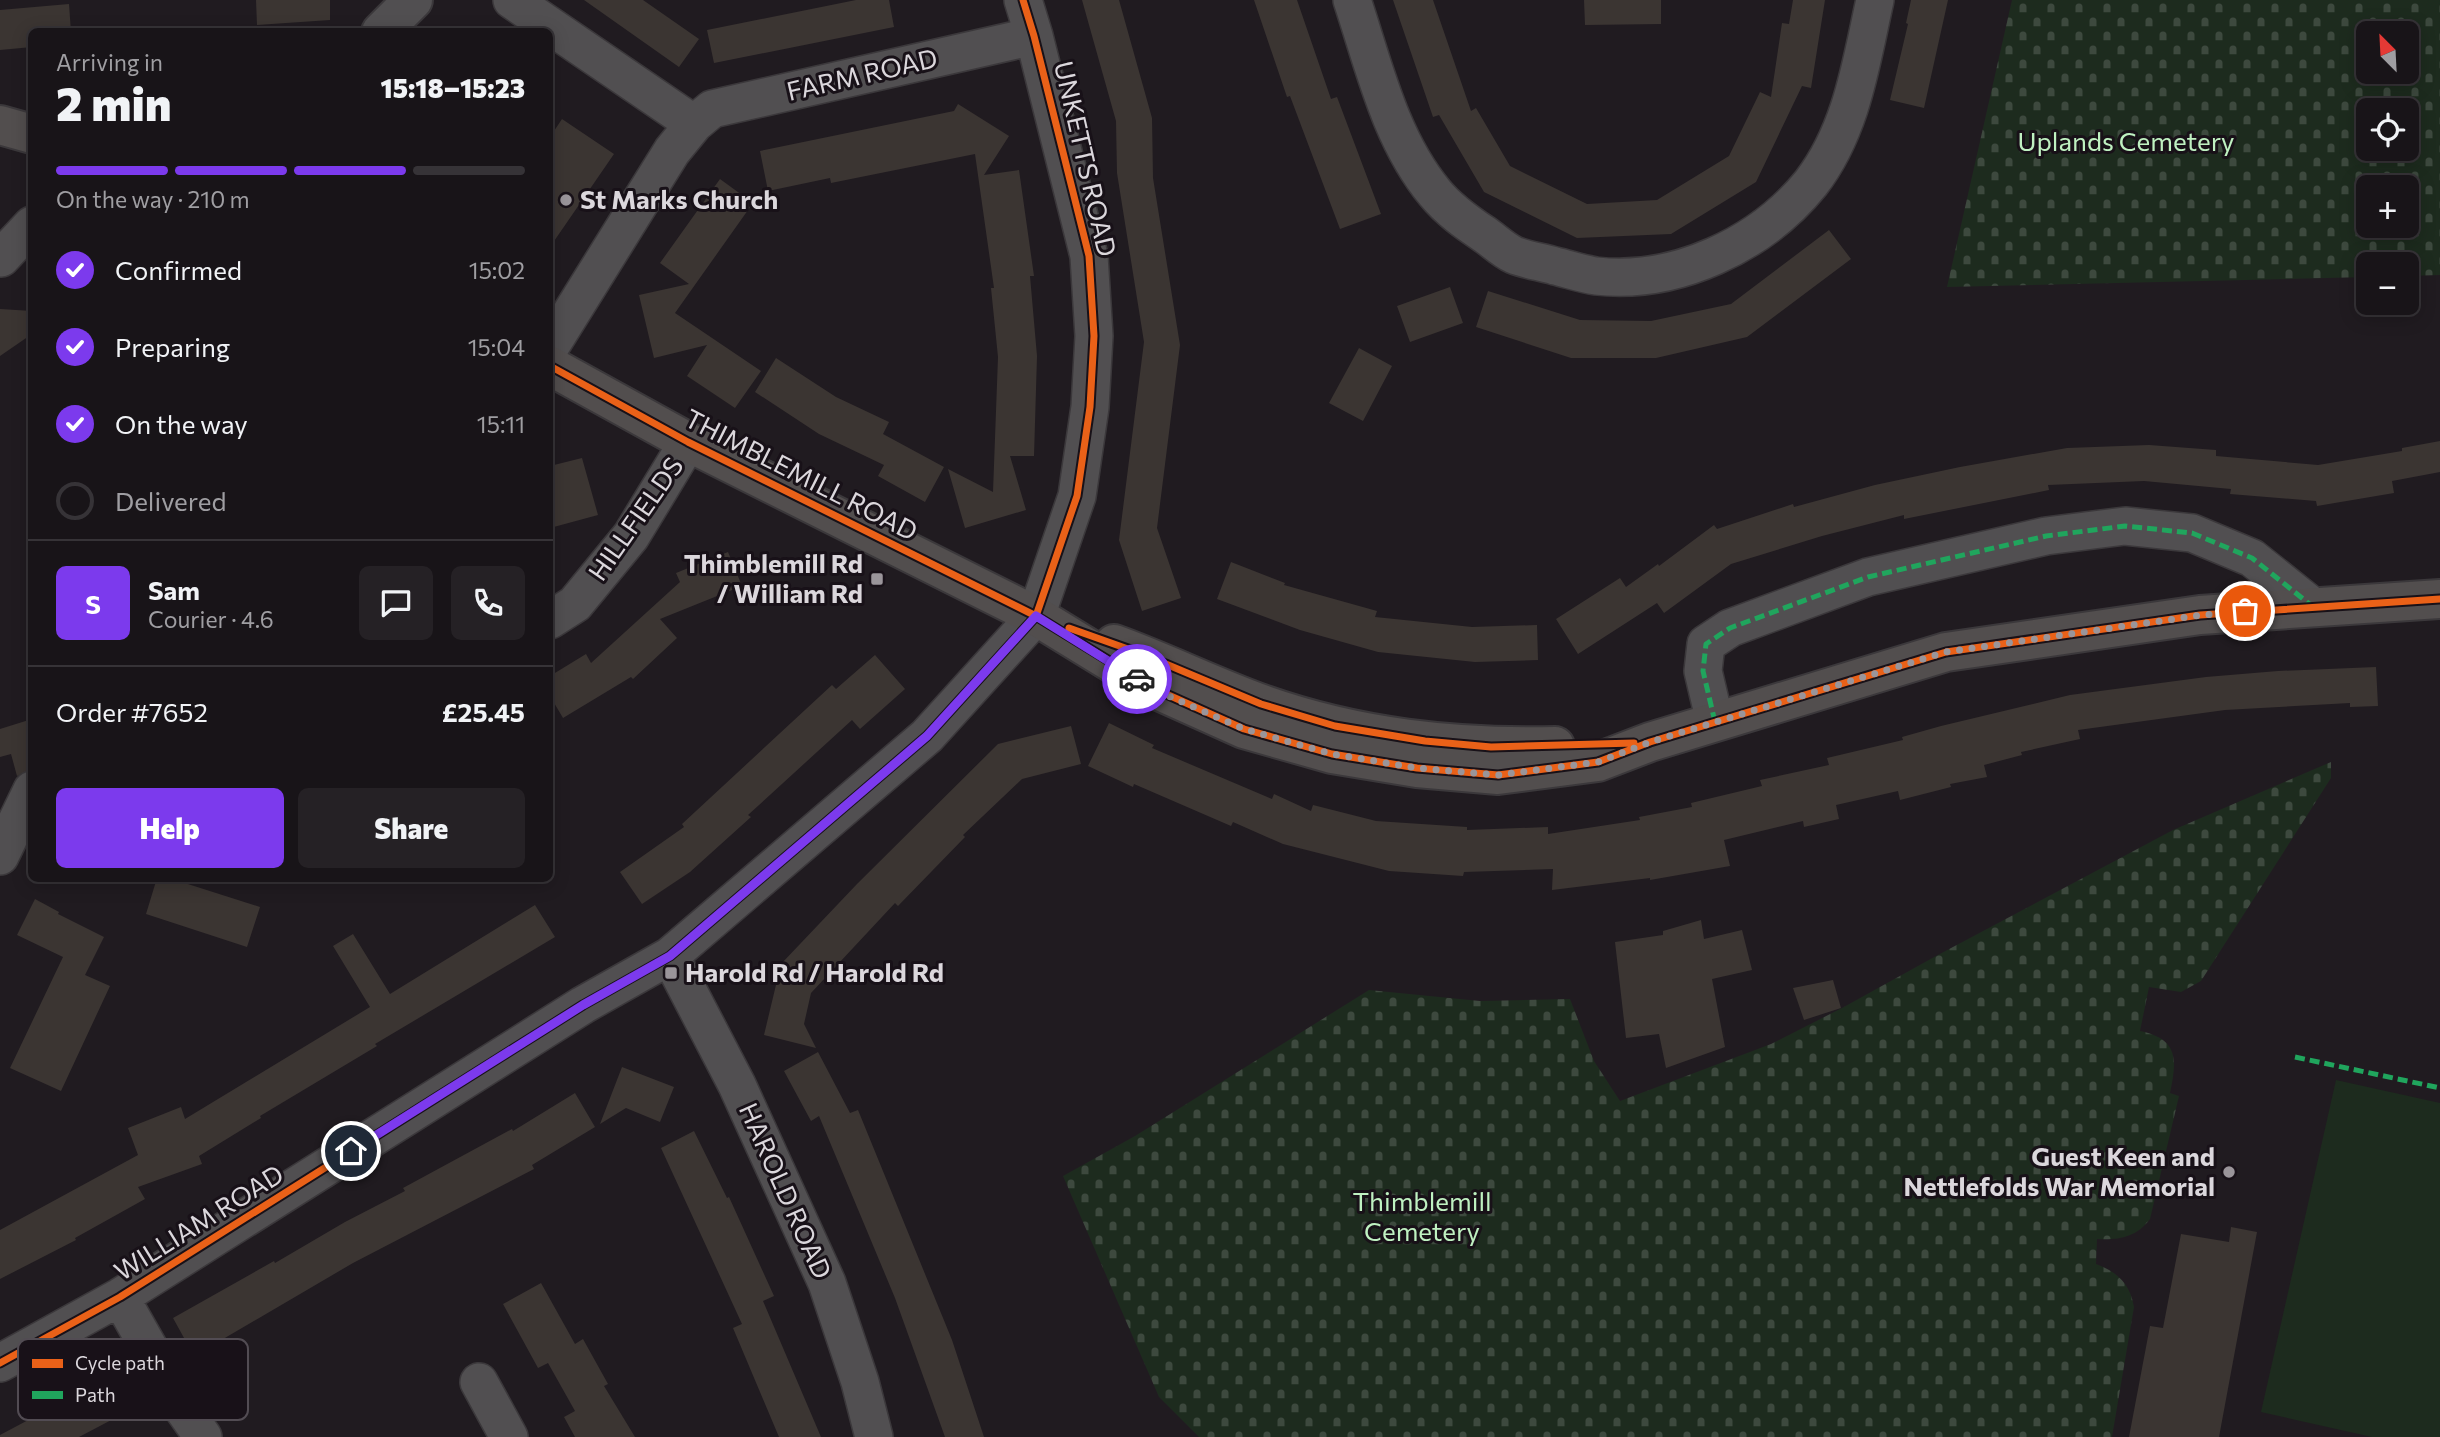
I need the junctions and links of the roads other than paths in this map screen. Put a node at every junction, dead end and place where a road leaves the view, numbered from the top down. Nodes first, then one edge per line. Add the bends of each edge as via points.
1 (413, 0) edge
2 (512, 0) edge
3 (1023, 0) edge
4 (1352, 0) edge
5 (1875, 0) edge
6 (385, 28) edge
7 (1034, 36) junction
8 (694, 124) junction
9 (0, 125) edge
10 (28, 133) edge
11 (28, 231) edge
12 (11, 256) edge
13 (553, 342) edge
14 (553, 368) edge
15 (688, 442) junction
16 (2440, 599) edge
17 (2312, 606) junction
18 (1036, 616) junction
19 (553, 618) edge
20 (1715, 722) junction
21 (16, 806) edge
22 (0, 856) edge
23 (670, 956) junction
24 (120, 1297) junction
25 (44, 1339) edge
26 (144, 1339) edge
27 (18, 1353) edge
28 (0, 1363) edge
29 (479, 1382) dead end
30 (191, 1420) edge
31 (203, 1437) edge
32 (509, 1437) edge
33 (874, 1437) edge

1 - 6 street
2 - 8 street
3 - 7 street, UNKETTS ROAD
4 - 5 street via 1393,121 1415,165 1455,214 1514,255 1595,276 1644,276 1698,264 1738,244 1774,219 1810,183 1838,142 1856,90
7 - 8 street, FARM ROAD via 712,109
7 - 18 street, UNKETTS ROAD via 1089,256 1094,336 1090,407 1077,496
8 - 13 street, FARM ROAD via 672,151
9 - 10 main road
11 - 12 street
14 - 15 main road, THIMBLEMILL ROAD
15 - 18 main road, THIMBLEMILL ROAD
15 - 19 street, HILLFIELDS via 631,536 575,604
16 - 17 main road, THIMBLEMILL ROAD
17 - 20 main road, THIMBLEMILL ROAD via 2200,615 1946,652
17 - 20 street via 2252,558 2192,533 2125,526 2046,536 1868,578 1730,628 1706,644 1703,671
18 - 20 main road, THIMBLEMILL ROAD via 1261,704 1335,726 1425,741 1491,747 1650,742
18 - 23 street, WILLIAM ROAD via 927,736
21 - 22 street
23 - 24 street, WILLIAM ROAD via 583,1005
23 - 33 street, HAROLD ROAD via 737,1085 827,1283
24 - 25 street, WILLIAM ROAD
24 - 26 street
27 - 28 street, WILLIAM ROAD
29 - 32 street
30 - 31 street

